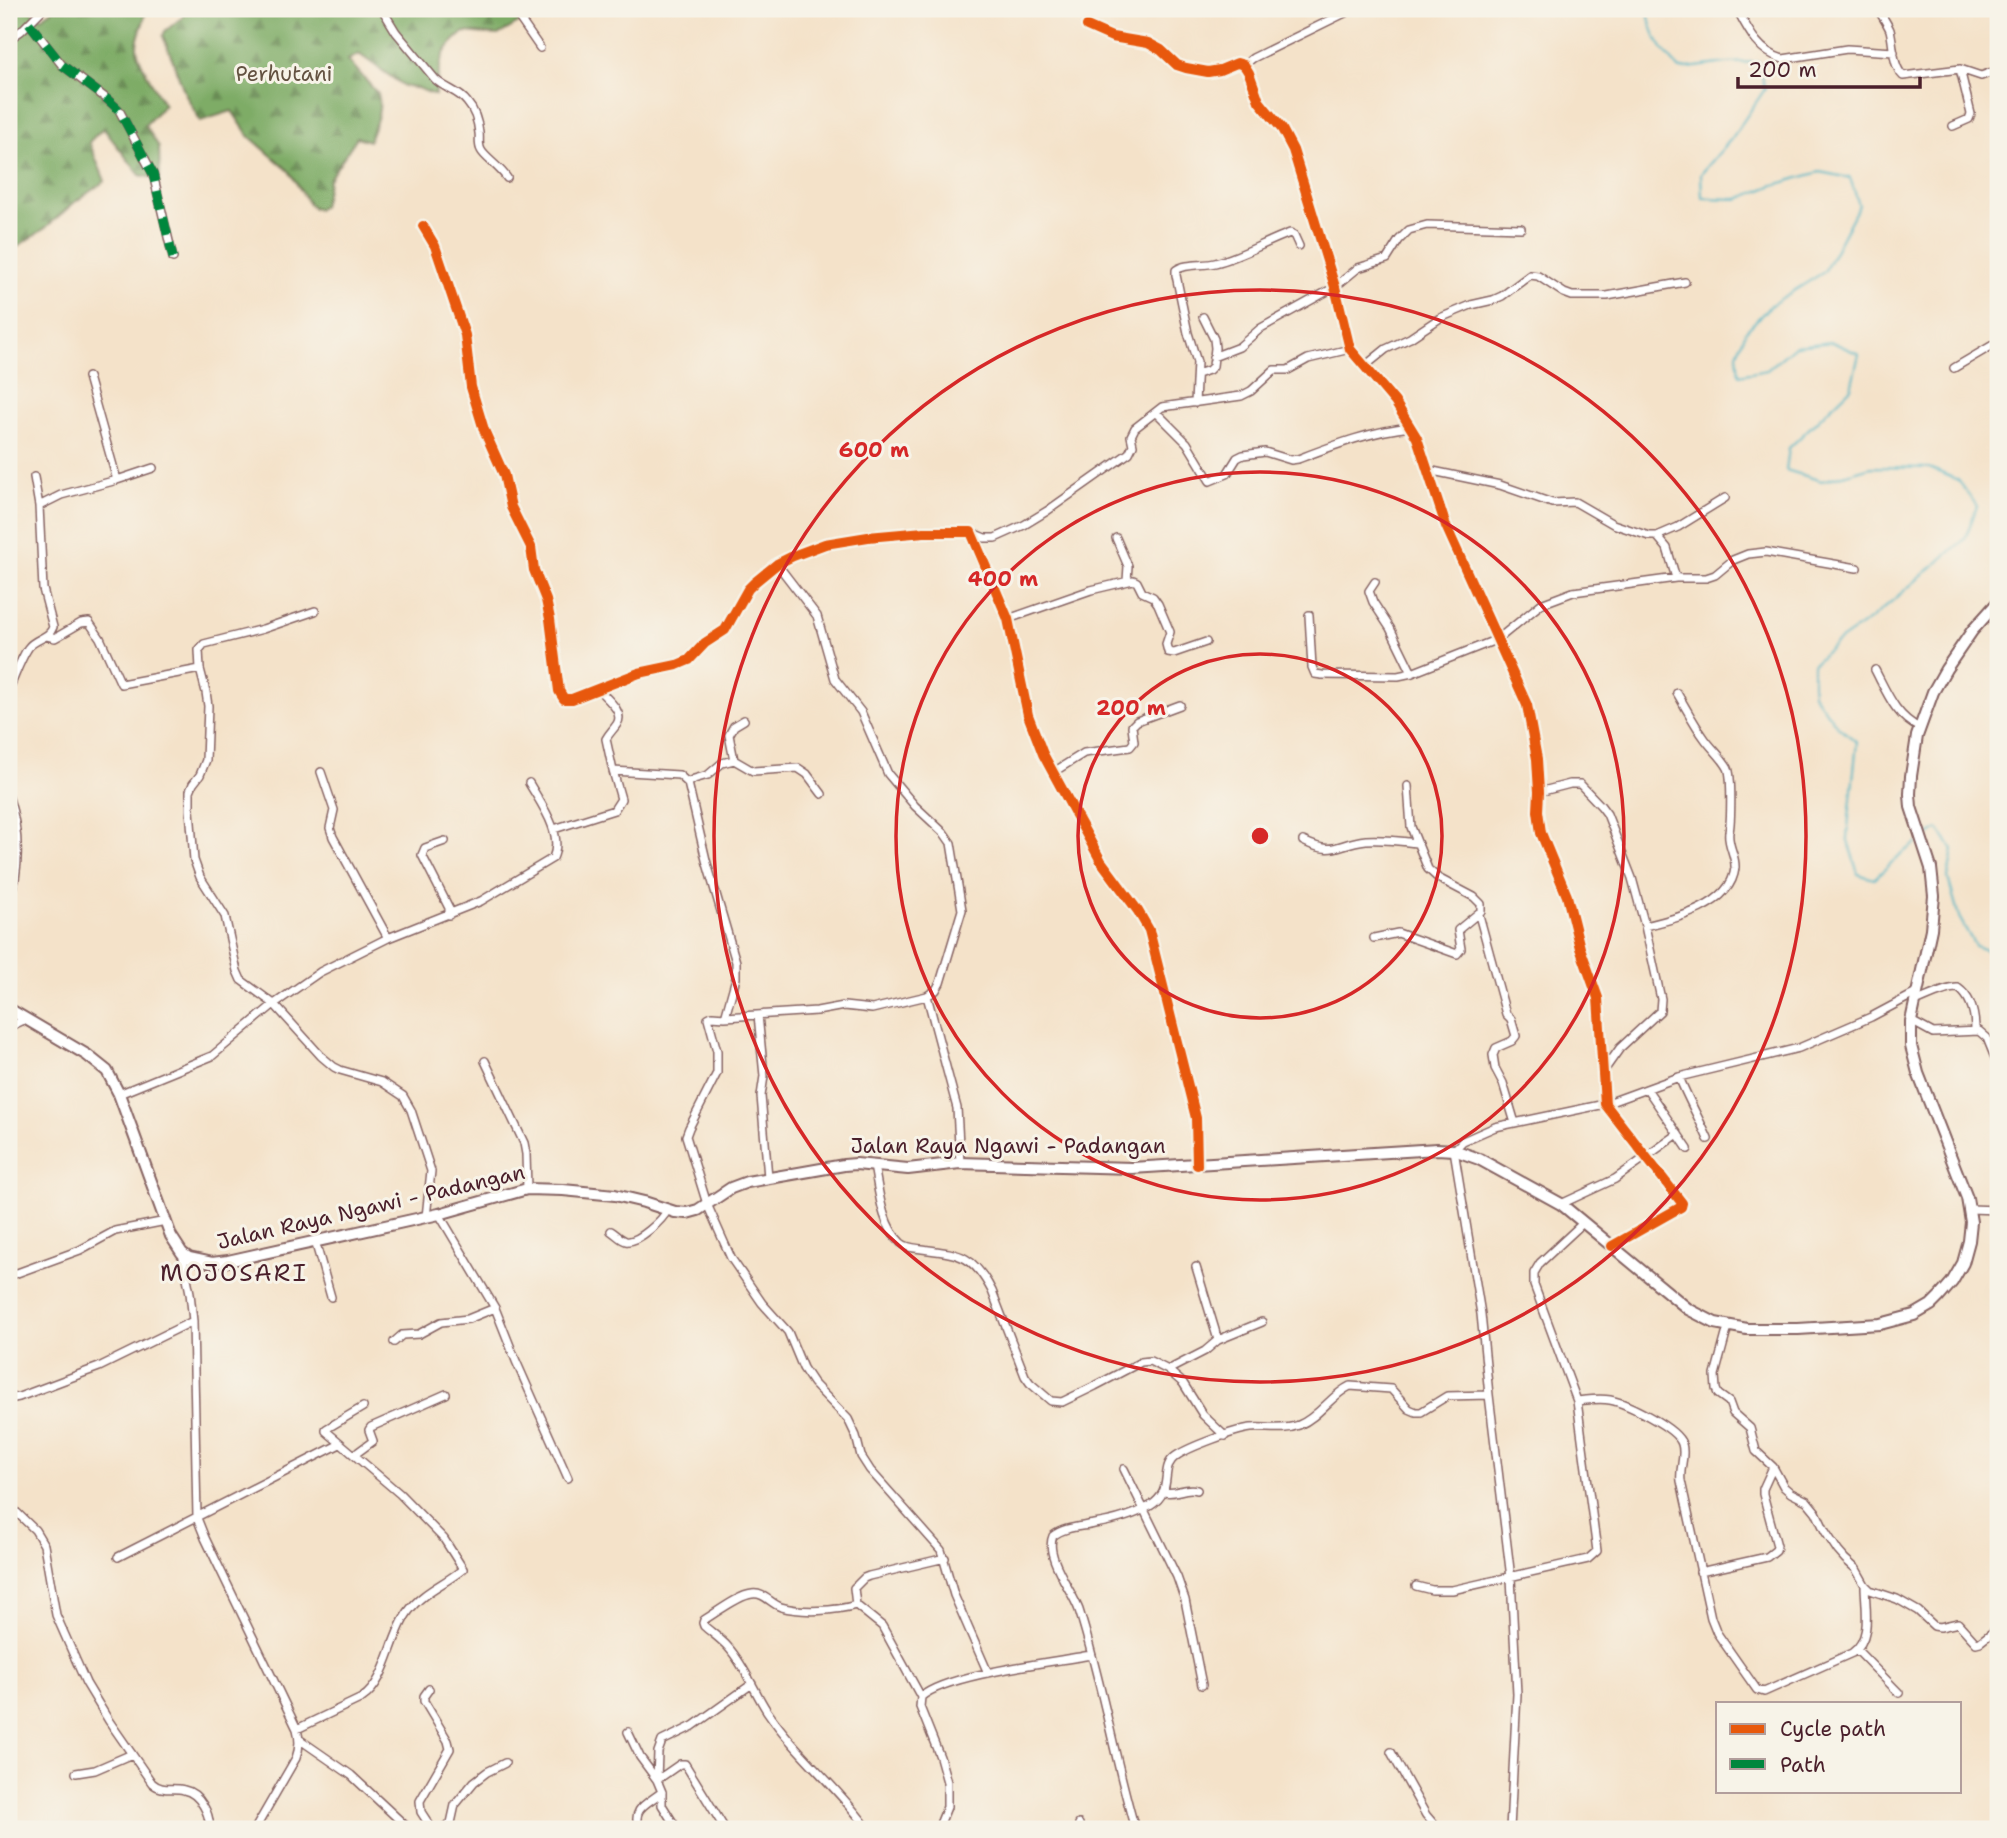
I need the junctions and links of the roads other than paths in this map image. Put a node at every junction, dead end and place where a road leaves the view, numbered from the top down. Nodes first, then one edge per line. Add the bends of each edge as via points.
1 (43, 9) edge
2 (382, 9) edge
3 (513, 9) edge
4 (1353, 9) edge
5 (1737, 9) edge
6 (1878, 9) edge
7 (29, 23) junction
8 (1087, 26) dead end
9 (9, 39) edge
10 (540, 48) dead end
11 (1894, 52) junction
12 (1244, 65) junction
13 (1960, 69) junction
14 (1998, 71) edge
15 (1953, 126) dead end
16 (507, 178) dead end
17 (424, 226) dead end
18 (1521, 228) dead end
19 (1299, 246) dead end
20 (173, 258) dead end
21 (1685, 282) dead end
22 (1335, 287) junction
23 (1203, 317) dead end
24 (1998, 342) edge
25 (1350, 349) junction
26 (1213, 357) junction
27 (1365, 366) junction
28 (1954, 368) dead end
29 (1197, 374) junction
30 (88, 377) dead end
31 (1195, 403) junction
32 (1156, 412) junction
33 (1411, 427) junction
34 (153, 468) dead end
35 (1428, 470) junction
36 (34, 477) dead end
37 (117, 480) junction
38 (1725, 498) dead end
39 (39, 506) junction
40 (971, 532) junction
41 (1657, 536) junction
42 (1116, 538) dead end
43 (777, 565) junction
44 (1857, 568) dead end
45 (1676, 578) junction
46 (1127, 581) junction
47 (1375, 582) dead end
48 (1998, 602) edge
49 (315, 611) dead end
50 (1309, 615) dead end
51 (1008, 619) junction
52 (47, 636) junction
53 (1498, 639) junction
54 (1206, 642) dead end
55 (200, 669) junction
56 (1875, 670) dead end
57 (1412, 673) junction
58 (9, 689) edge
59 (598, 690) junction
60 (1677, 693) dead end
61 (1180, 705) dead end
62 (744, 720) dead end
63 (1920, 728) junction
64 (734, 760) junction
65 (614, 771) junction
66 (321, 772) dead end
67 (1052, 773) junction
68 (529, 783) dead end
69 (688, 783) junction
70 (1408, 786) dead end
71 (1539, 792) junction
72 (822, 794) dead end
73 (9, 798) edge
74 (554, 830) junction
75 (446, 841) dead end
76 (1303, 841) dead end
77 (1416, 843) junction
78 (9, 904) edge
79 (449, 915) junction
80 (1479, 915) junction
81 (1645, 926) junction
82 (1374, 938) dead end
83 (388, 939) junction
84 (927, 996) junction
85 (1915, 998) junction
86 (274, 1004) junction
87 (9, 1009) edge
88 (758, 1015) junction
89 (725, 1017) junction
90 (26, 1019) junction
91 (1911, 1021) junction
92 (9, 1027) edge
93 (1975, 1030) junction
94 (485, 1062) dead end
95 (1998, 1065) edge
96 (1602, 1073) junction
97 (1679, 1077) junction
98 (1647, 1090) junction
99 (118, 1094) junction
100 (1605, 1104) junction
101 (1515, 1123) junction
102 (1678, 1134) junction
103 (1708, 1139) dead end
104 (1688, 1149) dead end
105 (1454, 1150) junction
106 (1646, 1158) junction
107 (960, 1163) junction
108 (1197, 1165) junction
109 (874, 1166) junction
110 (768, 1177) junction
111 (527, 1189) junction
112 (707, 1204) junction
113 (1561, 1204) junction
114 (668, 1209) junction
115 (1970, 1209) junction
116 (1998, 1210) edge
117 (439, 1214) junction
118 (426, 1217) junction
119 (166, 1221) junction
120 (1583, 1223) junction
121 (611, 1231) dead end
122 (315, 1241) junction
123 (1612, 1246) junction
124 (182, 1253) junction
125 (1196, 1267) dead end
126 (9, 1276) edge
127 (331, 1297) dead end
128 (495, 1308) junction
129 (193, 1321) junction
130 (1262, 1322) dead end
131 (1728, 1327) junction
132 (1218, 1340) junction
133 (394, 1342) dead end
134 (1168, 1370) junction
135 (446, 1394) dead end
136 (1489, 1395) junction
137 (9, 1399) edge
138 (1577, 1401) junction
139 (363, 1407) dead end
140 (1225, 1436) junction
141 (340, 1444) junction
142 (354, 1455) junction
143 (1773, 1466) junction
144 (1124, 1469) dead end
145 (568, 1478) dead end
146 (1197, 1490) dead end
147 (1165, 1492) junction
148 (9, 1505) edge
149 (1143, 1509) junction
150 (197, 1518) junction
151 (118, 1557) dead end
152 (945, 1558) junction
153 (1700, 1572) junction
154 (1511, 1578) junction
155 (1865, 1585) junction
156 (1416, 1586) dead end
157 (856, 1605) junction
158 (1997, 1630) edge
159 (1857, 1650) junction
160 (1091, 1655) junction
161 (988, 1673) junction
162 (752, 1684) junction
163 (1202, 1685) dead end
164 (429, 1689) dead end
165 (1899, 1693) dead end
166 (921, 1697) junction
167 (297, 1729) junction
168 (628, 1732) dead end
169 (299, 1739) junction
170 (1391, 1752) dead end
171 (132, 1754) junction
172 (505, 1763) dead end
173 (76, 1773) dead end
174 (657, 1780) junction
175 (662, 1792) junction
176 (209, 1829) edge
177 (255, 1829) edge
178 (410, 1829) edge
179 (432, 1829) edge
180 (441, 1829) edge
181 (639, 1829) edge
182 (677, 1829) edge
183 (725, 1829) edge
184 (868, 1829) edge
185 (939, 1829) edge
186 (1135, 1829) edge
187 (1437, 1829) edge
188 (1510, 1829) edge

1 - 7 street
2 - 16 street via 435,79 468,103 480,148
3 - 10 street
4 - 12 street
5 - 11 street via 1763,50 1783,59 1847,49
6 - 11 street
7 - 9 street
7 - 20 street via 62,65 119,110 153,174
8 - 12 street via 1112,37 1148,43 1186,68 1208,72
11 - 13 street via 1903,76
12 - 22 street via 1259,101 1293,150
13 - 14 street via 1981,76
13 - 15 street via 1971,114
17 - 59 street via 464,335 481,419 504,475 511,507 531,547 550,619 559,691 567,700
18 - 22 street via 1416,227 1399,240 1387,259 1357,268
19 - 29 street via 1290,233 1219,262 1178,268
21 - 27 street via 1607,296 1572,296 1530,275 1502,296 1440,318
22 - 25 street
22 - 26 street via 1261,328 1239,347
23 - 26 street via 1214,339
24 - 28 street
25 - 27 street
25 - 31 street via 1308,359 1292,369 1274,370 1241,396
26 - 29 street via 1211,369
27 - 33 street
29 - 31 street
30 - 37 street
31 - 32 street via 1166,405
32 - 33 street via 1187,443 1210,481 1227,474 1242,455 1265,452 1294,460 1382,430
32 - 40 street via 1135,428 1129,453 1047,511 995,538
33 - 35 street
34 - 37 street
35 - 41 street via 1500,485 1552,503 1575,502 1613,524 1640,535
35 - 53 street via 1446,526
36 - 39 street
37 - 39 street
38 - 41 street
39 - 52 street via 43,589 53,622
40 - 43 street via 838,541
40 - 51 street
41 - 45 street via 1667,548
42 - 46 street via 1128,566
43 - 59 street via 748,589 725,630 690,660
43 - 84 street via 817,616 835,679 861,712 888,774 951,844 962,910 940,983
44 - 45 street via 1766,552 1742,554 1712,577
45 - 53 street via 1552,598
46 - 51 street
46 - 54 street via 1136,581 1158,604 1170,632 1168,652
47 - 57 street via 1369,591 1371,598
48 - 63 highway, Jalan Raya Ngawi - Padangan via 1946,669
49 - 55 street via 204,644
50 - 57 street via 1315,674
51 - 67 street via 1028,715
52 - 55 street via 55,638 89,622 121,684
52 - 58 street via 28,649
53 - 57 street
53 - 71 street via 1530,712
55 - 86 street via 208,706 206,760 190,791 194,860 225,916 239,976
56 - 63 street via 1898,710
59 - 65 street via 619,717 606,739
60 - 81 street via 1730,771 1729,839 1734,872 1729,884 1704,906 1687,916
61 - 67 street via 1137,720 1130,747 1084,753
62 - 64 street via 729,735
63 - 85 highway, Jalan Raya Ngawi - Padangan via 1910,794 1934,879 1934,903
64 - 69 street
64 - 72 street via 753,771 797,768
65 - 69 street via 679,775
65 - 74 street via 621,799 618,807
66 - 83 street via 334,810 332,837
67 - 108 street via 1101,861 1149,930 1196,1118
68 - 74 street
69 - 89 street via 736,962
70 - 77 street
71 - 81 street via 1580,784 1601,806 1632,878
71 - 96 street via 1541,833 1597,990
73 - 78 street via 18,858
74 - 79 street via 553,858
75 - 79 street via 425,848 422,855
76 - 77 street via 1321,849 1366,840
77 - 80 street via 1433,874 1478,901
79 - 83 street
80 - 82 street via 1458,930 1461,949 1457,954 1398,933
80 - 101 street via 1516,1036 1493,1055
81 - 96 street via 1660,1011 1620,1048
83 - 86 street via 320,972
84 - 88 street via 872,1009 844,1006
84 - 107 street via 957,1108
85 - 91 highway, Jalan Raya Ngawi - Padangan
85 - 93 street via 1958,988 1973,1007
85 - 97 street via 1799,1048
86 - 99 street via 212,1056
86 - 118 street via 334,1067 382,1082 408,1102 431,1171
87 - 90 highway
88 - 89 street
88 - 110 street
89 - 112 street via 708,1018 717,1051 717,1073 686,1136
90 - 92 street
90 - 99 highway via 102,1065
91 - 93 street via 1933,1033
91 - 115 highway, Jalan Raya Ngawi - Padangan via 1914,1063
93 - 95 street via 1987,1038
94 - 111 street via 524,1143
96 - 100 street
97 - 98 street
97 - 103 street
98 - 100 street
98 - 102 street
99 - 119 highway
100 - 101 street
100 - 106 street
101 - 105 street via 1485,1130
102 - 104 street
102 - 106 street
105 - 108 highway, Jalan Raya Ngawi - Padangan
105 - 113 highway, Jalan Raya Ngawi - Padangan
105 - 136 street via 1481,1314
106 - 113 street via 1604,1185
106 - 123 street via 1682,1205
107 - 108 highway, Jalan Raya Ngawi - Padangan via 1097,1168
107 - 109 highway, Jalan Raya Ngawi - Padangan via 908,1169
109 - 110 highway, Jalan Raya Ngawi - Padangan via 844,1165
109 - 134 street via 894,1234 904,1245 948,1252 972,1262 992,1291 1025,1376 1051,1401 1062,1402 1141,1362 1150,1361
110 - 112 highway, Jalan Raya Ngawi - Padangan via 731,1188
111 - 114 highway, Jalan Raya Ngawi - Padangan via 615,1195
111 - 117 highway, Jalan Raya Ngawi - Padangan
112 - 114 highway, Jalan Raya Ngawi - Padangan via 687,1213
112 - 152 street via 734,1263 788,1332 813,1383 848,1419 866,1463
113 - 120 highway, Jalan Raya Ngawi - Padangan
114 - 121 street via 657,1224 628,1242
115 - 116 street
115 - 131 highway, Jalan Raya Ngawi - Padangan via 1971,1231 1963,1263 1945,1291 1914,1315 1860,1326
117 - 118 highway, Jalan Raya Ngawi - Padangan
117 - 128 street
118 - 122 highway, Jalan Raya Ngawi - Padangan
119 - 124 highway
119 - 126 street via 115,1231 80,1250
120 - 123 highway, Jalan Raya Ngawi - Padangan
120 - 138 street via 1540,1263 1534,1279
122 - 124 highway, Jalan Raya Ngawi - Padangan via 220,1262 196,1261
122 - 127 street
123 - 131 highway, Jalan Raya Ngawi - Padangan via 1688,1309
124 - 129 street
125 - 132 street
128 - 133 street via 468,1319 441,1322 418,1334 402,1335
128 - 145 street
129 - 137 street via 99,1367
129 - 150 street
130 - 132 street
131 - 143 street via 1715,1375 1716,1389 1751,1428 1756,1451
132 - 134 street
134 - 140 street
135 - 142 street via 371,1427 373,1441
136 - 140 street via 1447,1396 1416,1412 1391,1389 1350,1386 1299,1425 1249,1428
136 - 154 street
138 - 153 street via 1620,1402 1678,1436 1684,1448 1681,1481
138 - 154 street via 1597,1551 1588,1559
139 - 141 street via 326,1429
140 - 147 street via 1172,1460
141 - 142 street
141 - 150 street
142 - 167 street via 436,1530 463,1569 409,1610 371,1691
143 - 153 street via 1763,1494 1777,1548 1768,1558
143 - 155 street via 1787,1490 1816,1512
144 - 149 street
146 - 147 street
147 - 149 street
148 - 171 street via 40,1536 56,1615 86,1683
149 - 160 street via 1112,1521 1064,1530 1051,1540 1055,1563 1078,1609
149 - 163 street via 1181,1589
150 - 151 street
150 - 167 street
152 - 157 street via 864,1578 854,1588
152 - 161 street via 954,1595
153 - 159 street via 1714,1626 1760,1692
154 - 156 street via 1442,1591
154 - 188 street via 1517,1694
155 - 158 street via 1918,1611 1934,1626 1958,1623 1976,1643
155 - 159 street via 1865,1636
157 - 162 street via 834,1610 792,1609 753,1594 704,1620 704,1626 729,1648
157 - 166 street via 883,1626
159 - 165 street
160 - 161 street
160 - 186 street
161 - 166 street via 939,1686
162 - 174 street via 693,1726 662,1741
162 - 184 street via 768,1712
164 - 179 street via 424,1701 450,1749 420,1801
166 - 185 street via 920,1707 947,1782 947,1807
167 - 169 street
168 - 174 street
169 - 177 street via 296,1758
169 - 178 street via 351,1775
170 - 187 street
171 - 173 street
171 - 176 street via 157,1787 186,1790 198,1798 209,1817
172 - 180 street via 474,1782 455,1805 453,1820
174 - 175 street
174 - 183 street via 685,1765
175 - 181 street via 637,1812
175 - 182 street via 662,1805

